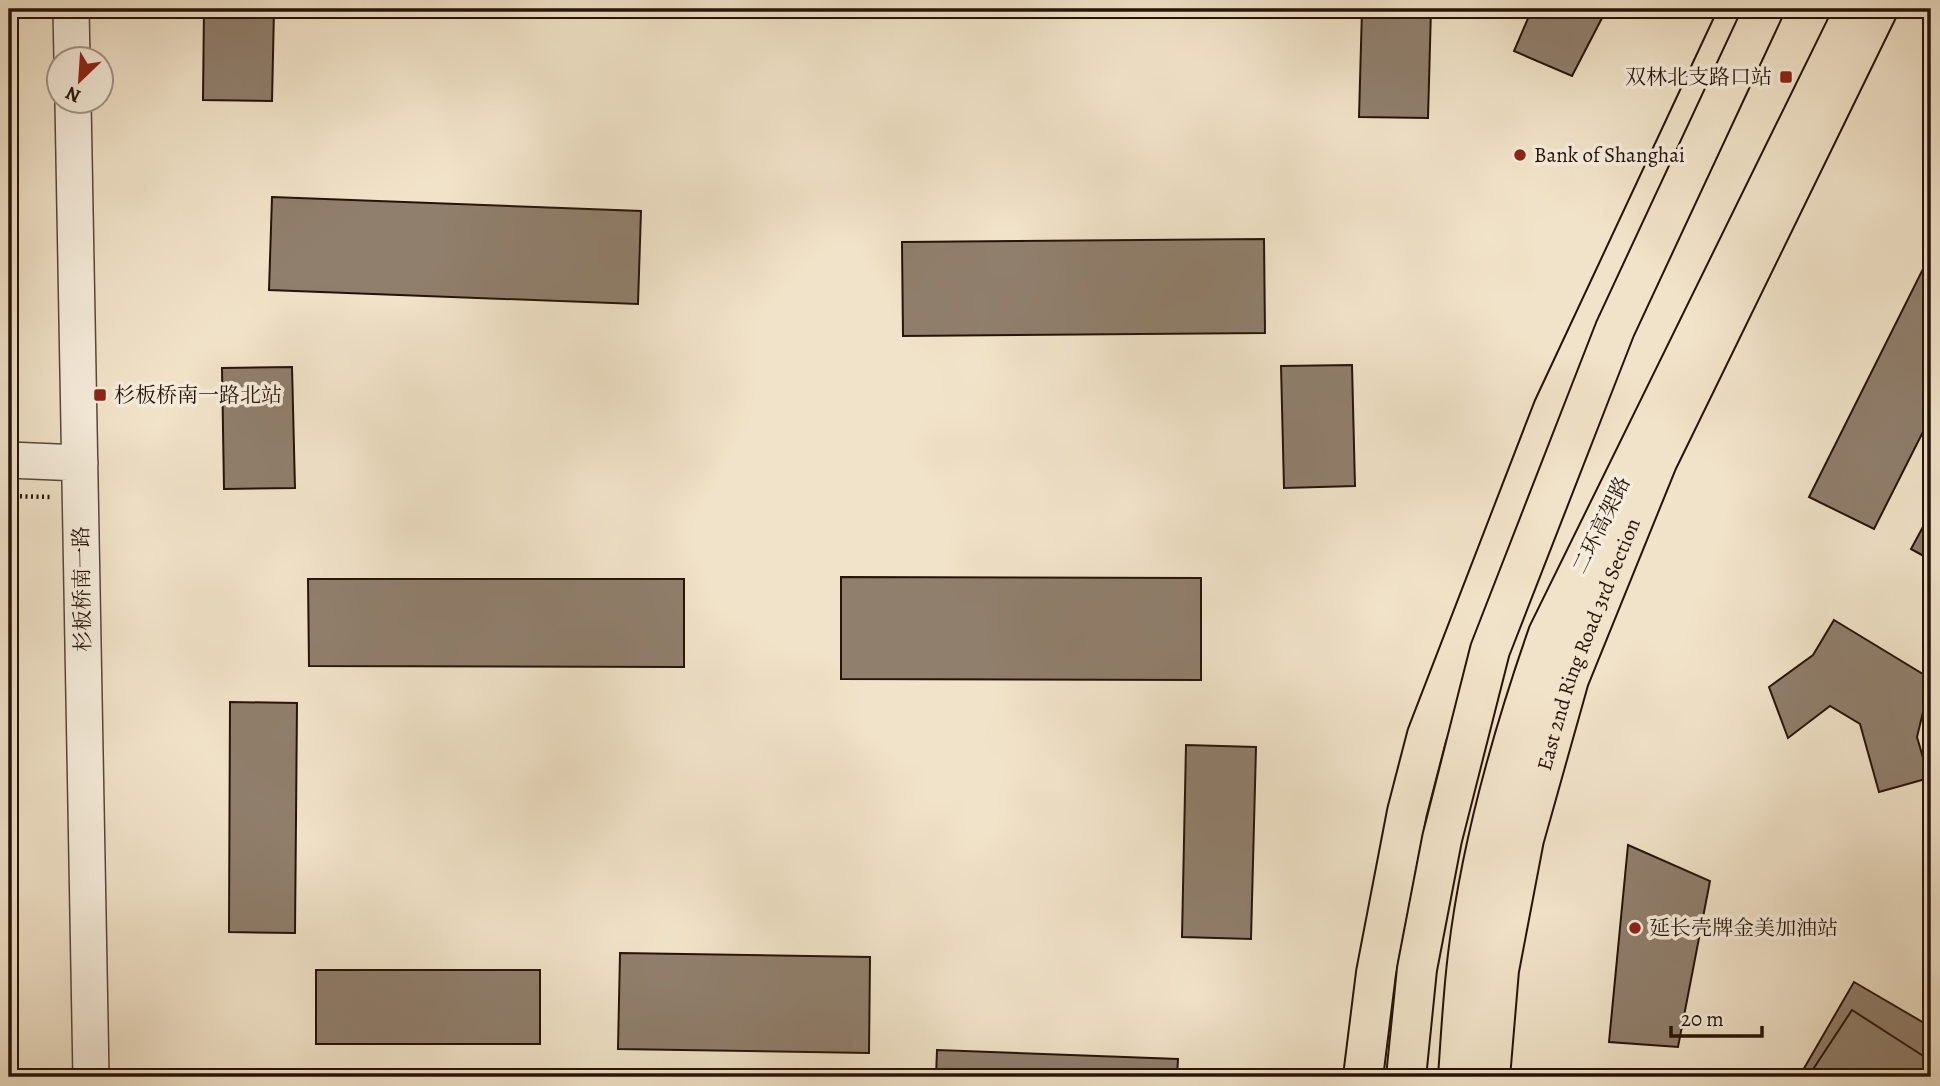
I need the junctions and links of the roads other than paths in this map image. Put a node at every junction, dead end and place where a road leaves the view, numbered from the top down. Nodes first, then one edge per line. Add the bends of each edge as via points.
1 (71, 9) edge
2 (1740, 9) edge
3 (1764, 9) edge
4 (1855, 9) edge
5 (1878, 9) edge
6 (72, 46) edge
7 (73, 116) edge
8 (9, 460) edge
9 (80, 463) junction
10 (91, 1077) edge
11 (1363, 1077) edge
12 (1406, 1077) edge
13 (1458, 1077) edge
14 (1490, 1077) edge

1 - 6 street
2 - 11 main road via 1553,409 1427,736 1376,972
3 - 12 main road, bridge via 1615,329 1490,650 1440,852 1417,969
4 - 13 main road, 二环高架路 via 1548,634 1517,722 1489,837 1468,953
5 - 14 main road, East 2nd Ring Road 3rd Section via 1657,462 1569,679 1524,839 1499,970
7 - 9 street, 杉板桥南一路
8 - 9 street
9 - 10 street, 杉板桥南一路

